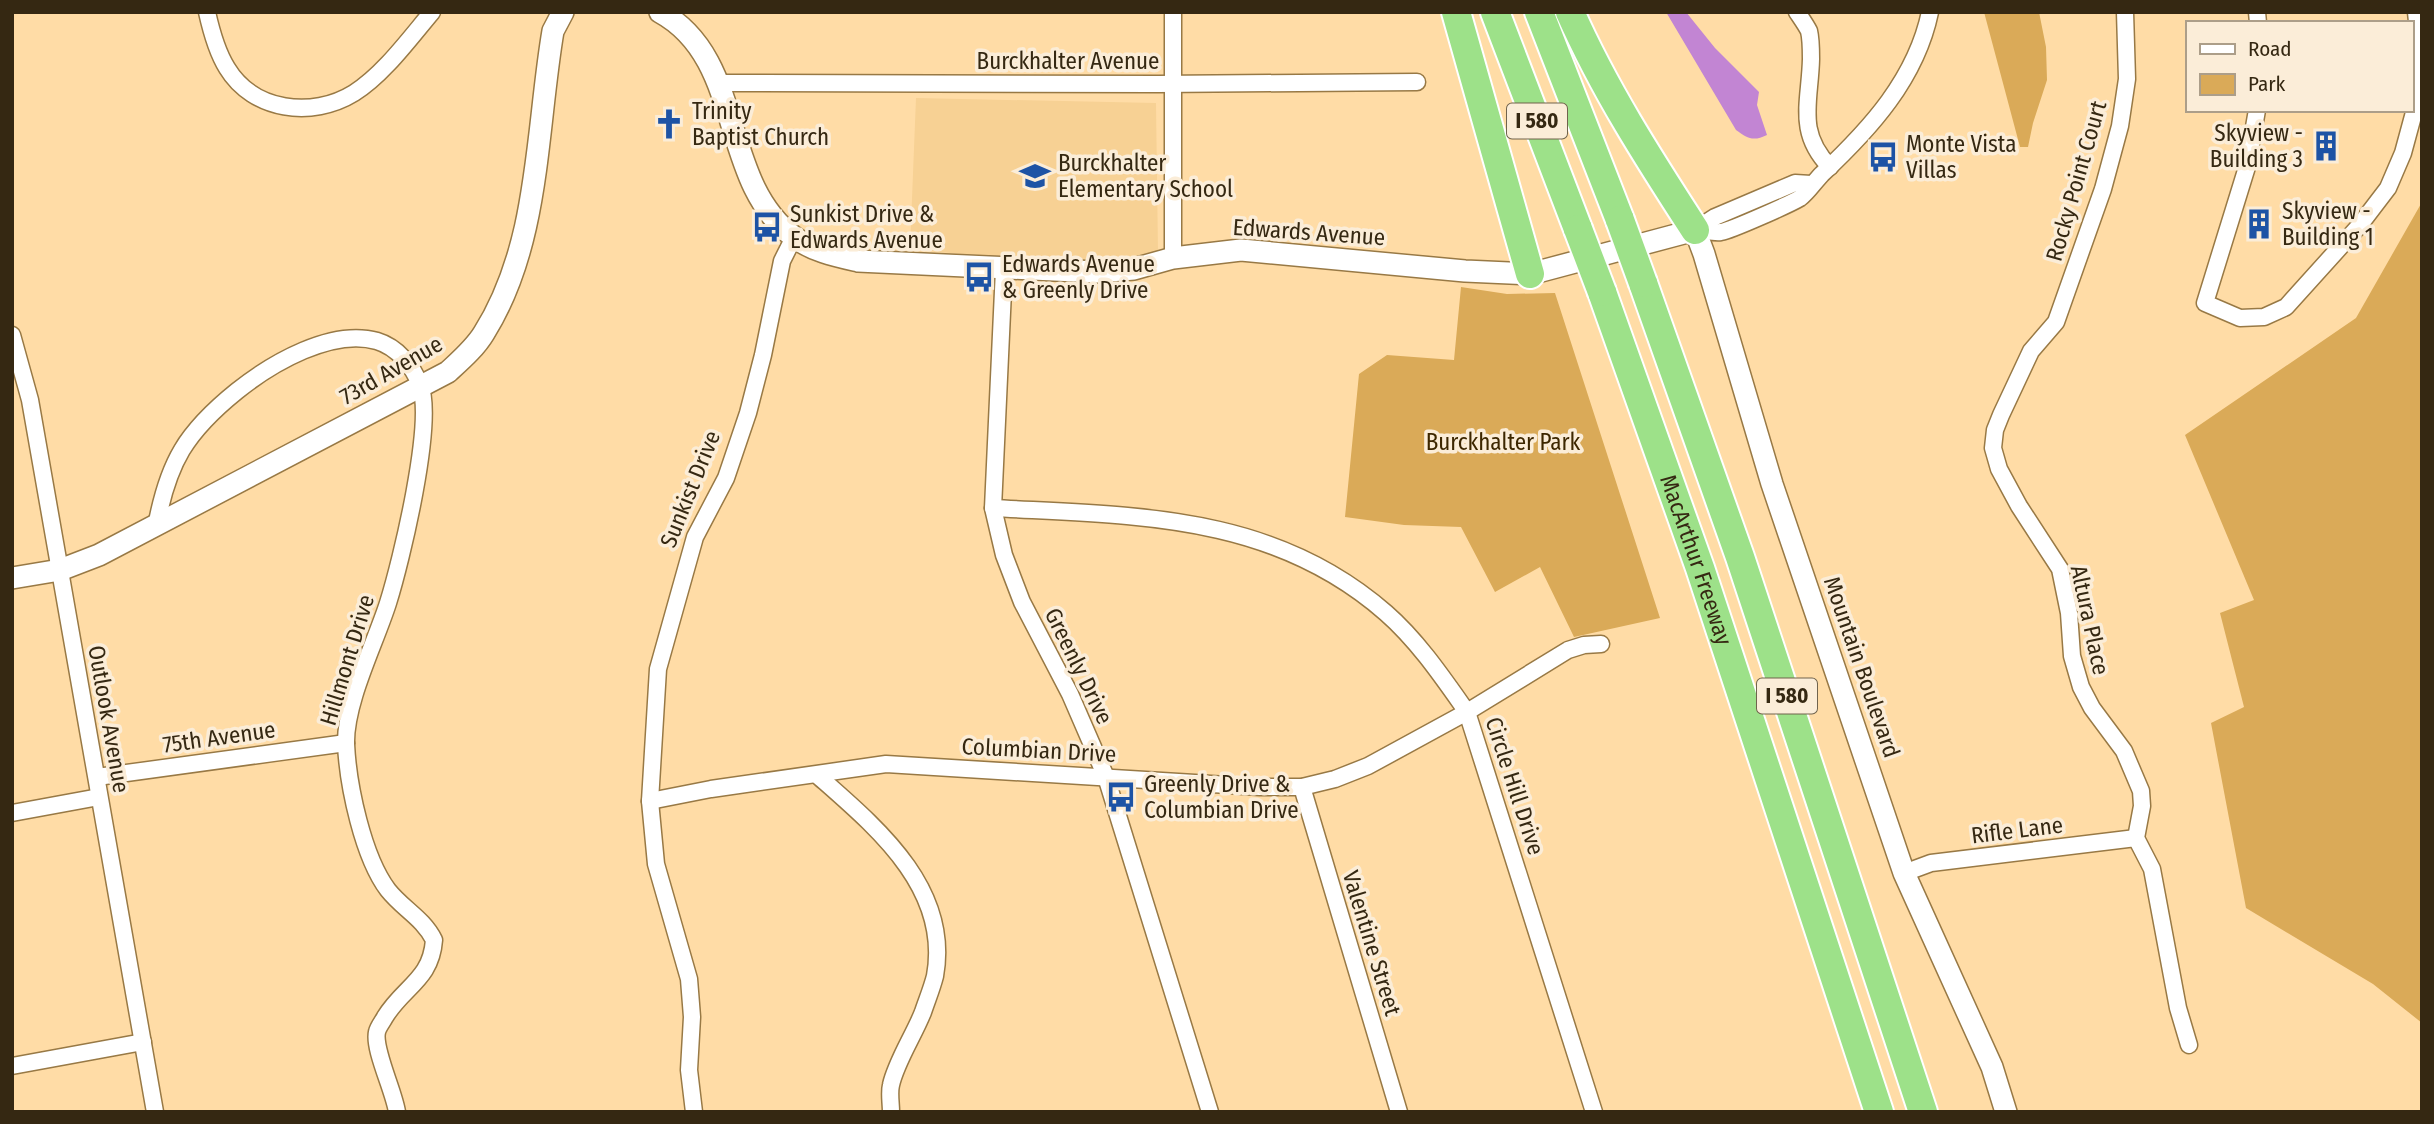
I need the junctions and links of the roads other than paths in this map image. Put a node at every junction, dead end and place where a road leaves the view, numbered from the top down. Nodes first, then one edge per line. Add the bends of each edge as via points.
1 (207, 12) edge
2 (432, 12) edge
3 (563, 12) edge
4 (660, 12) edge
5 (1173, 12) edge
6 (1456, 12) edge
7 (1495, 12) edge
8 (1539, 12) edge
9 (1570, 12) edge
10 (1797, 12) edge
11 (1930, 12) edge
12 (2125, 12) edge
13 (2416, 12) edge
14 (1417, 82) dead end
15 (719, 83) junction
16 (1173, 84) junction
17 (2257, 112) edge
18 (1830, 167) junction
19 (1695, 230) junction
20 (794, 237) junction
21 (1173, 258) junction
22 (1004, 269) junction
23 (1530, 274) junction
24 (12, 335) edge
25 (421, 386) junction
26 (30, 400) junction
27 (12, 401) edge
28 (1993, 448) joint
29 (993, 508) junction
30 (156, 527) junction
31 (60, 570) junction
32 (12, 578) edge
33 (1601, 644) dead end
34 (1467, 712) junction
35 (346, 743) junction
36 (817, 775) junction
37 (97, 776) junction
38 (1106, 777) junction
39 (1302, 787) junction
40 (99, 797) junction
41 (650, 801) junction
42 (12, 813) edge
43 (2136, 838) junction
44 (1904, 873) junction
45 (143, 1042) junction
46 (2189, 1045) dead end
47 (12, 1066) edge
48 (155, 1112) edge
49 (397, 1112) edge
50 (694, 1112) edge
51 (891, 1112) edge
52 (1210, 1112) edge
53 (1399, 1112) edge
54 (1594, 1112) edge
55 (1879, 1112) edge
56 (1923, 1112) edge
57 (2006, 1112) edge

1 - 2 street via 226,67 243,88 262,101 295,109 353,94
3 - 25 main road, 73rd Avenue via 552,31 529,213 502,300 467,355
4 - 15 main road via 687,33
5 - 16 street
6 - 23 highway
7 - 55 highway, MacArthur Freeway / I 580, bridge via 1602,292 1700,568
8 - 56 highway, MacArthur Freeway / I 580, bridge via 1620,220 1745,570
9 - 19 highway via 1605,85
10 - 18 street via 1809,32 1811,53 1808,132 1816,153
11 - 18 street via 1896,91 1881,114
12 - 28 street, Rocky Point Court via 2127,79 2103,189 2056,322 2031,351 1995,430
13 - 17 street via 2421,60 2416,105 2388,188 2286,307 2264,317 2241,318 2205,303 2248,167
14 - 16 street, Burckhalter Avenue
15 - 16 street, Burckhalter Avenue
15 - 20 main road via 748,178
16 - 21 street
18 - 19 street via 1811,184 1795,183
19 - 23 main road, Edwards Avenue
19 - 44 main road, Mountain Boulevard via 1772,484
20 - 22 main road, Edwards Avenue via 858,261
20 - 41 street, Sunkist Drive via 782,261 748,413 726,478 695,537 658,669
21 - 22 main road, Edwards Avenue via 1134,269 1097,272
21 - 23 main road, Edwards Avenue via 1241,250
22 - 29 street, Greenly Drive
24 - 26 street, Outlook Avenue
25 - 30 main road, 73rd Avenue
25 - 30 street via 403,357 375,340 354,339 298,352 240,389 188,438 177,454
25 - 35 street, Hillmont Drive via 424,418 411,512
26 - 27 street
26 - 31 street, Outlook Avenue
28 - 43 street, Altura Place via 2019,506 2060,569 2081,687 2136,774 2142,806
29 - 34 street, Circle Hill Drive via 1178,520 1225,529 1285,550 1343,581 1388,614 1429,659
29 - 38 street, Greenly Drive via 1022,602
30 - 31 main road, 73rd Avenue
31 - 32 main road, 73rd Avenue
31 - 37 street, Outlook Avenue
33 - 34 street, Columbian Drive via 1568,650
34 - 39 street, Columbian Drive via 1368,766
34 - 54 street, Circle Hill Drive
35 - 37 street, 75th Avenue
35 - 49 street, Hillmont Drive via 355,807 372,861 390,893 418,916 434,940 427,970 391,1007 377,1031
36 - 38 street, Columbian Drive via 886,764
36 - 41 street, Columbian Drive
36 - 51 street via 888,842 930,905 937,942 934,977 891,1085
37 - 40 street, Outlook Avenue
38 - 39 street, Columbian Drive
38 - 52 street, Greenly Drive
39 - 53 street, Valentine Street
40 - 42 street
40 - 45 street, Outlook Avenue
41 - 50 street, Sunkist Drive via 656,864 689,979
43 - 44 street, Rifle Lane via 1931,863
43 - 46 street via 2152,869
44 - 57 main road, Mountain Boulevard via 1992,1067
45 - 47 street
45 - 48 street, Outlook Avenue

